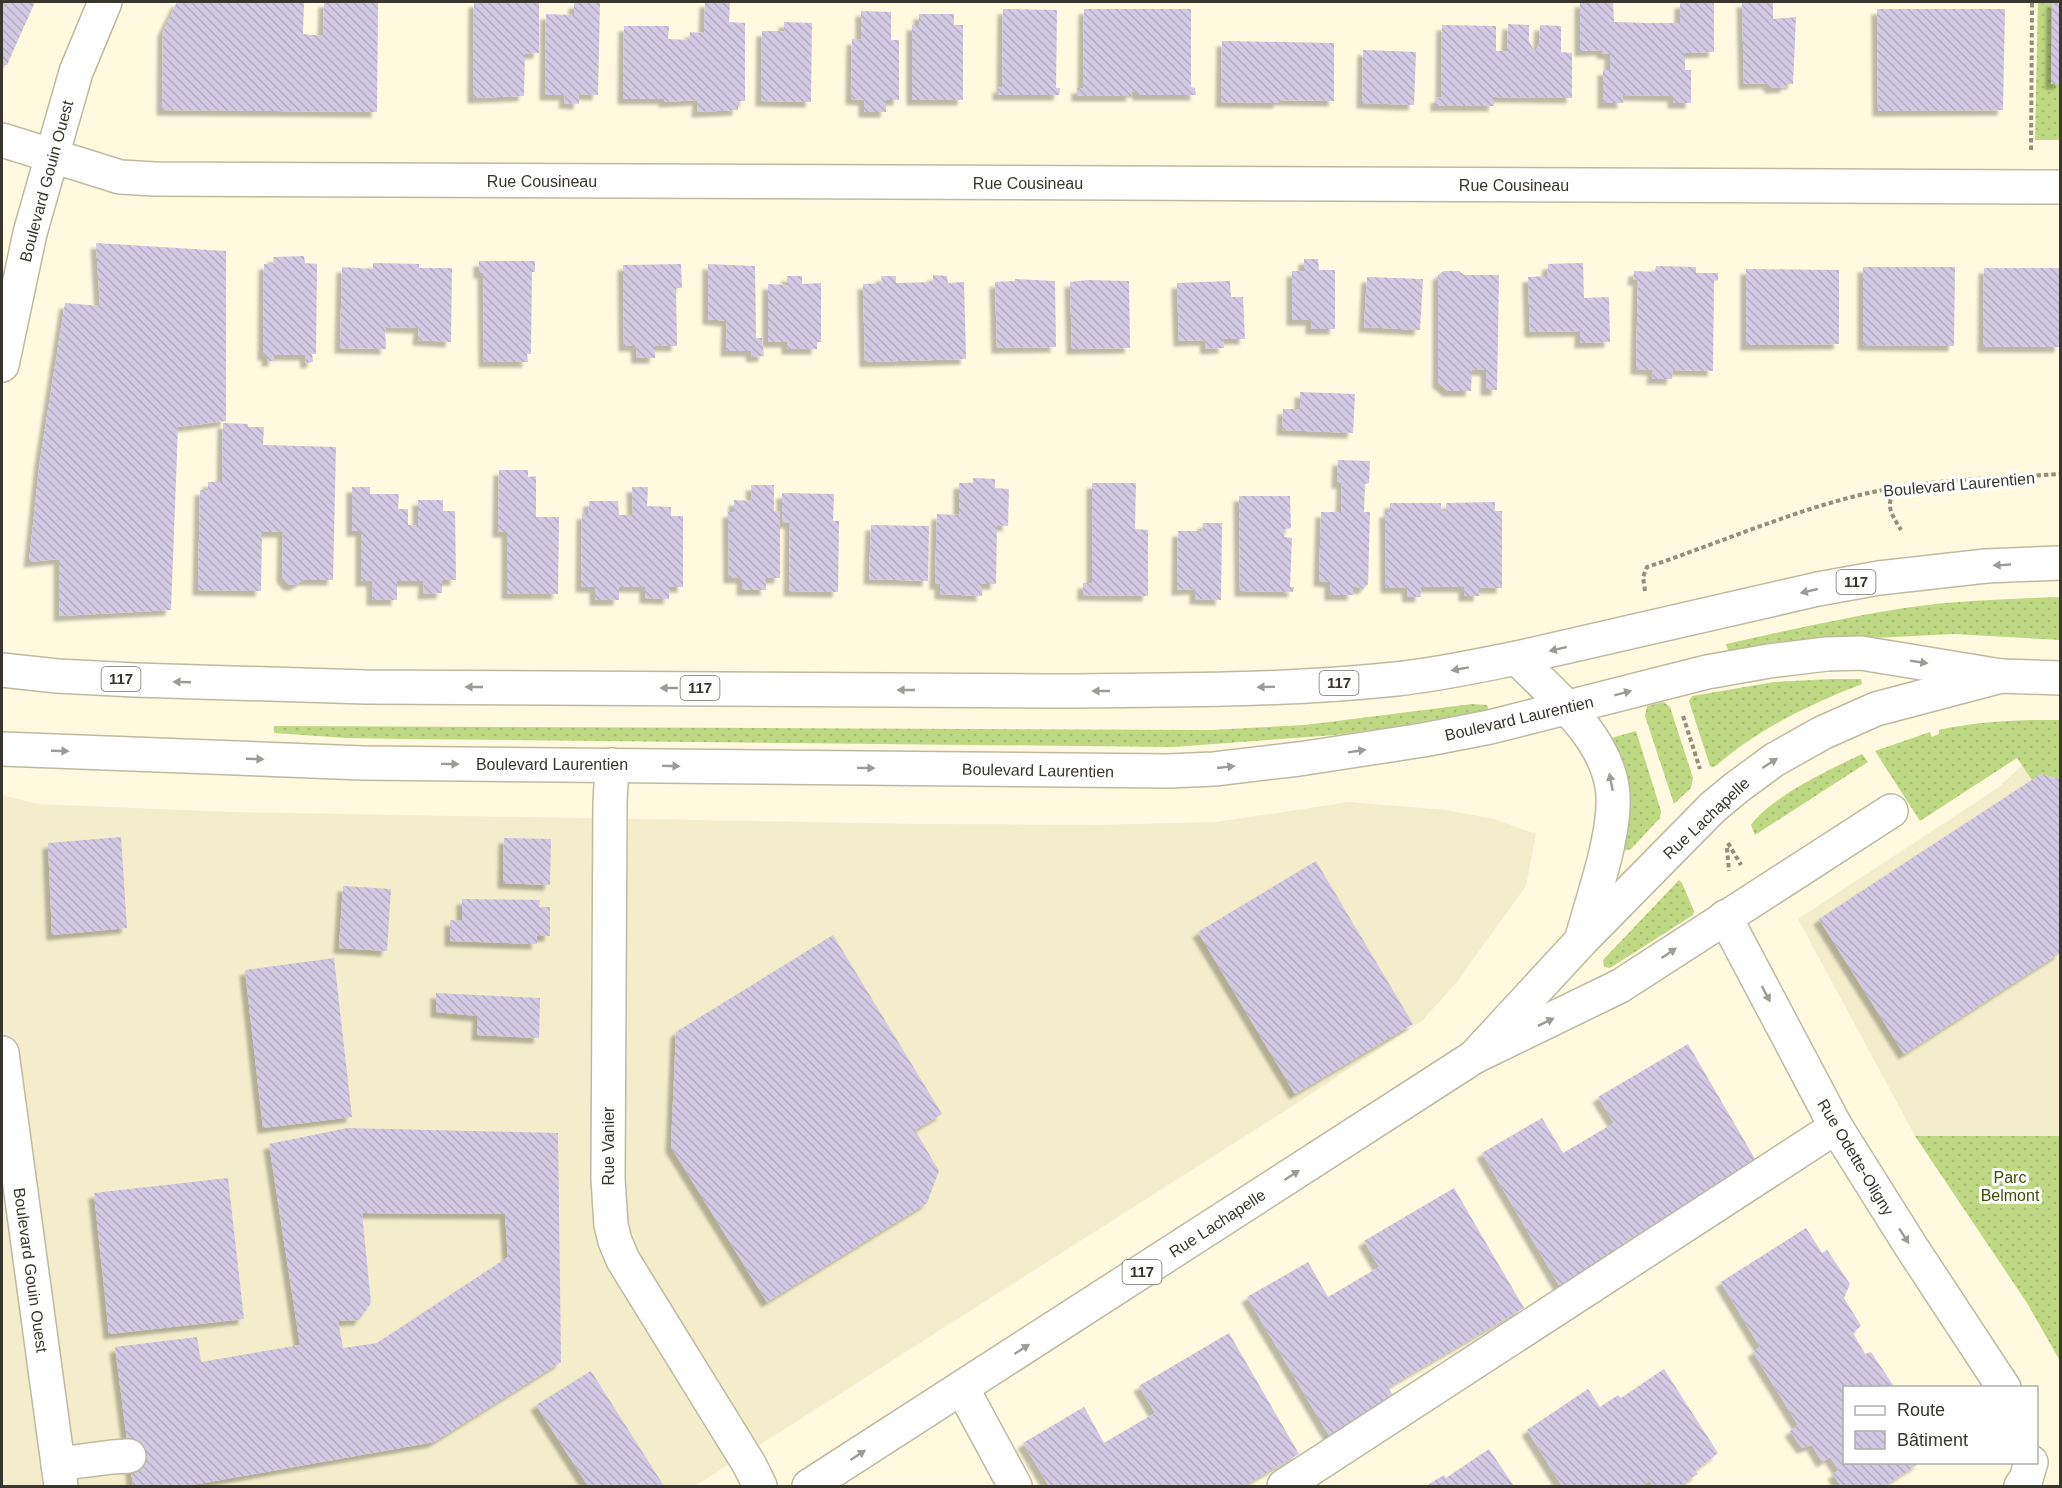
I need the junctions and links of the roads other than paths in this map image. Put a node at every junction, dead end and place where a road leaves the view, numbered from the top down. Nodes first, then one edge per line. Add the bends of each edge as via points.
1 (105, 2) edge
2 (2, 140) edge
3 (52, 156) junction
4 (2061, 187) edge
5 (2, 365) edge
6 (2061, 562) edge
7 (1517, 658) junction
8 (2, 670) edge
9 (2001, 676) junction
10 (2061, 678) edge
11 (1566, 708) junction
12 (2, 749) edge
13 (612, 765) junction
14 (1891, 811) dead end
15 (1725, 917) junction
16 (1582, 940) junction
17 (2, 1053) edge
18 (1474, 1057) junction
19 (1836, 1127) junction
20 (10, 1180) edge
21 (16, 1260) edge
22 (2003, 1386) edge
23 (962, 1388) junction
24 (129, 1456) dead end
25 (2030, 1464) edge
26 (59, 1475) edge
27 (759, 1486) edge
28 (809, 1486) edge
29 (1015, 1486) edge
30 (1284, 1486) edge
31 (2021, 1486) edge

1 - 3 street, Boulevard Gouin Ouest via 76,72
2 - 3 street, Rue Cousineau
3 - 4 street, Rue Cousineau via 120,177 155,179
3 - 5 street, Boulevard Gouin Ouest via 20,276
6 -> 7 street, 117 via 1879,578
7 -> 8 street, 117 via 1396,679 1160,691 366,687 135,680
7 - 11 street
9 - 10 street, Boulevard Laurentien / 117
11 -> 9 street, Boulevard Laurentien via 1707,672 1827,654 1861,653
16 -> 9 street, Rue Lachapelle / 117 via 1713,807 1774,760 1876,709
13 -> 11 street, Boulevard Laurentien via 1202,770 1403,744
16 -> 11 street via 1612,820 1612,787 1602,756
12 -> 13 street, Boulevard Laurentien via 363,763
13 - 27 street, Rue Vanier via 608,1179 611,1225 632,1277
14 - 15 street, Rue Lachapelle
18 -> 15 street, Rue Lachapelle via 1620,986
15 -> 19 street, Rue Odette-Oligny
16 - 18 street, Rue Lachapelle / 117
17 - 20 street, Boulevard Gouin Ouest
23 -> 18 street, Rue Lachapelle / 117
19 -> 22 street, Rue Odette-Oligny
19 - 30 street
20 - 21 street, Boulevard Gouin Ouest
21 - 26 street, Boulevard Gouin Ouest
28 -> 23 street, Rue Lachapelle / 117
23 - 29 street
24 - 26 street via 112,1457
25 - 31 street

